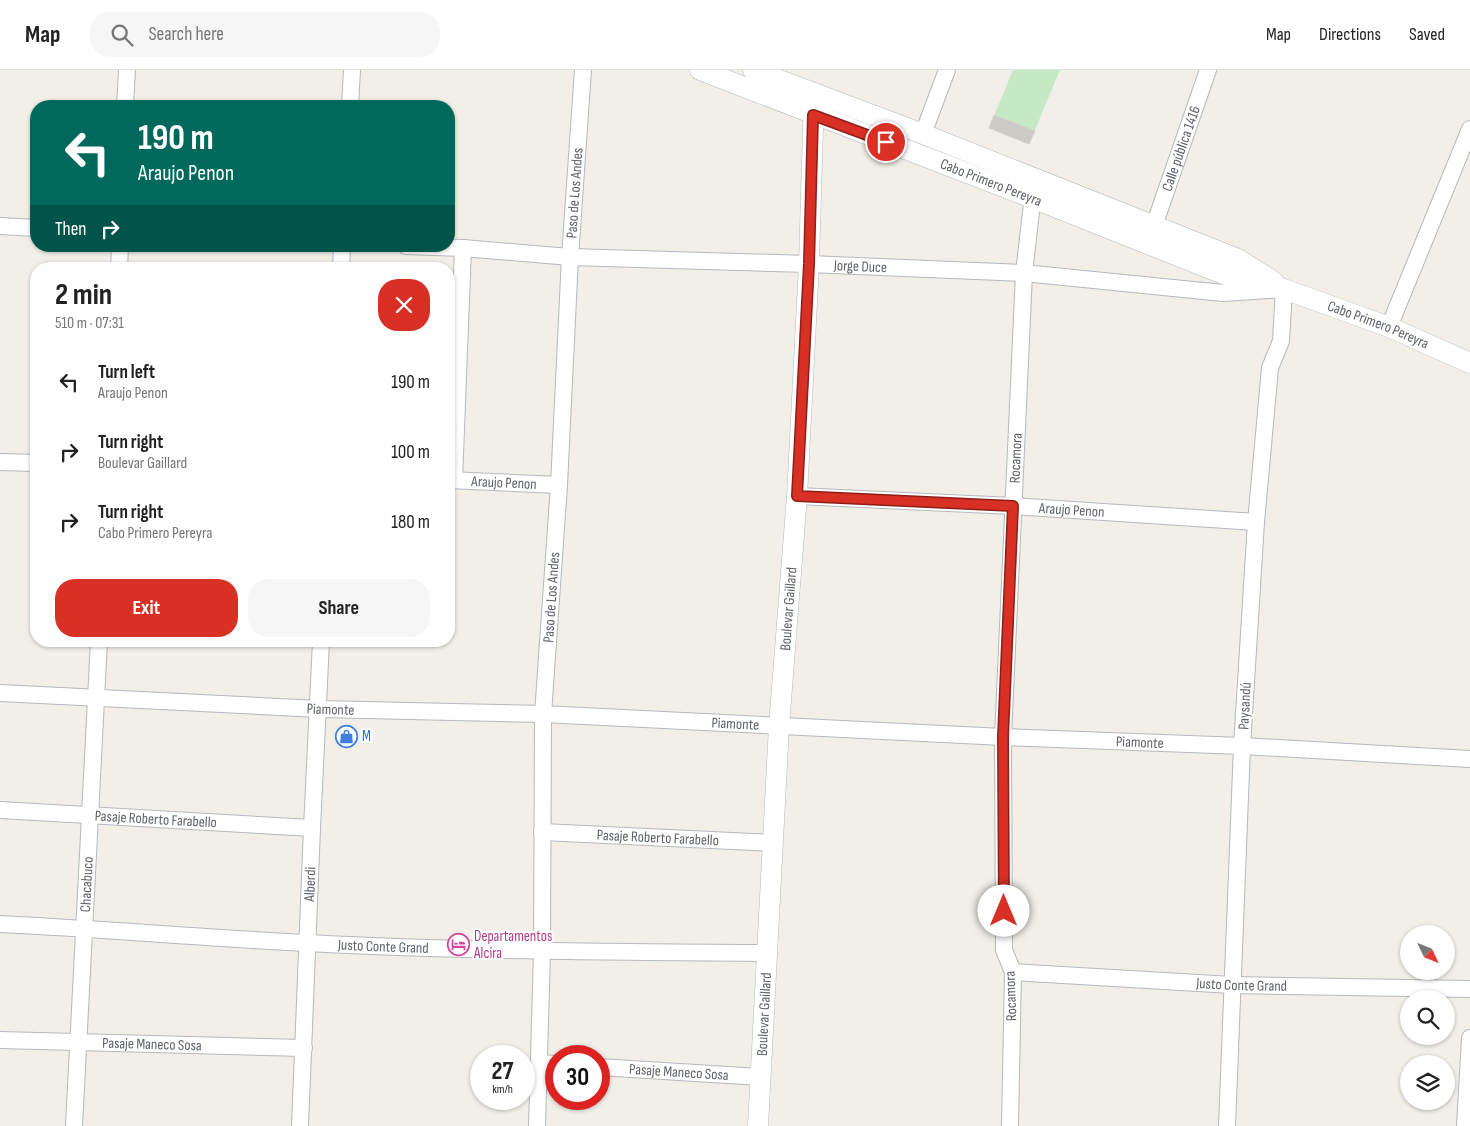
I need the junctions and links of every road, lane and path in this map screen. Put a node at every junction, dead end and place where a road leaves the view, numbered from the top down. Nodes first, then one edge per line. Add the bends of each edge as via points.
1 (127, 70) edge
2 (352, 70) edge
3 (583, 70) edge
4 (700, 70) edge
5 (753, 70) edge
6 (947, 70) edge
7 (1208, 70) edge
8 (780, 75) edge
9 (814, 94) junction
10 (773, 99) junction
11 (125, 100) edge
12 (350, 100) edge
13 (813, 115) junction
14 (1470, 129) edge
15 (923, 134) junction
16 (1033, 188) junction
17 (0, 226) edge
18 (1154, 226) junction
19 (30, 228) edge
20 (455, 248) edge
21 (463, 248) junction
22 (570, 257) junction
23 (809, 264) junction
24 (1024, 273) junction
25 (1284, 289) junction
26 (1388, 326) junction
27 (1470, 363) edge
28 (455, 403) edge
29 (0, 462) edge
30 (30, 463) edge
31 (455, 480) edge
32 (559, 485) junction
33 (797, 496) junction
34 (1013, 506) junction
35 (1256, 522) junction
36 (99, 647) edge
37 (321, 647) edge
38 (0, 693) edge
39 (96, 696) junction
40 (318, 709) junction
41 (543, 714) junction
42 (779, 726) junction
43 (1003, 737) junction
44 (1242, 746) junction
45 (1470, 758) edge
46 (0, 810) edge
47 (90, 814) junction
48 (312, 828) junction
49 (542, 832) junction
50 (774, 843) junction
51 (0, 924) edge
52 (84, 928) junction
53 (307, 943) junction
54 (542, 952) junction
55 (767, 953) junction
56 (1013, 972) junction
57 (1232, 984) junction
58 (1470, 989) edge
59 (1470, 1038) edge
60 (0, 1040) edge
61 (78, 1042) junction
62 (304, 1048) junction
63 (539, 1063) junction
64 (545, 1063) edge
65 (610, 1068) edge
66 (760, 1077) junction
67 (74, 1126) edge
68 (300, 1126) edge
69 (537, 1126) edge
70 (758, 1126) edge
71 (1010, 1126) edge
72 (1226, 1126) edge
73 (1465, 1126) edge

1 - 11 street
2 - 12 street
3 - 22 street, Paso de Los Andes
4 - 10 street, Cabo Primero Pereyra
5 - 8 street, Cabo Primero Pereyra
6 - 15 street
7 - 18 street, Calle pública 1416
8 - 9 street, Cabo Primero Pereyra
8 - 10 street
9 - 13 street, Boulevar Gaillard
9 - 15 street, Cabo Primero Pereyra
10 - 13 street, Cabo Primero Pereyra
13 - 16 street, Cabo Primero Pereyra
13 - 23 street, Boulevar Gaillard
14 - 26 street
15 - 16 street, Cabo Primero Pereyra
16 - 18 street, Cabo Primero Pereyra
16 - 24 street, Rocamora
16 - 25 street, Cabo Primero Pereyra via 1231,277
17 - 19 street
18 - 25 street, Cabo Primero Pereyra via 1238,259
20 - 21 street, Jorge Duce
21 - 22 street, Jorge Duce
21 - 28 street
22 - 23 street, Jorge Duce
22 - 32 street, Paso de Los Andes
23 - 24 street, Jorge Duce
23 - 33 street, Boulevar Gaillard
24 - 25 street, Jorge Duce via 1223,293
24 - 34 street, Rocamora
25 - 26 street, Cabo Primero Pereyra
25 - 35 street, Paysandú via 1281,341 1270,368
26 - 27 street, Cabo Primero Pereyra
29 - 30 street
31 - 32 street, Araujo Penon
32 - 41 street, Paso de Los Andes
33 - 34 street, Araujo Penon
33 - 42 street, Boulevar Gaillard
34 - 35 street, Araujo Penon
34 - 43 street, Rocamora
35 - 44 street, Paysandú
36 - 39 street, Chacabuco
37 - 40 street, Alberdi
38 - 39 street, Piamonte
39 - 40 street, Piamonte
39 - 47 street, Chacabuco
40 - 41 street, Piamonte
40 - 48 street, Alberdi
41 - 42 street, Piamonte
41 - 49 street, Paso de Los Andes
42 - 43 street, Piamonte
42 - 50 street, Boulevar Gaillard
43 - 44 street, Piamonte
43 - 56 street, Rocamora via 1004,950
44 - 45 street, Piamonte
44 - 57 street, Paysandú
46 - 47 street, Pasaje Roberto Farabello
47 - 48 street, Pasaje Roberto Farabello
47 - 52 street, Chacabuco
48 - 53 street, Alberdi
49 - 50 street, Pasaje Roberto Farabello
49 - 54 street, Paso de Los Andes
50 - 55 street, Boulevar Gaillard
51 - 52 street, Justo Conte Grand
52 - 53 street, Justo Conte Grand
52 - 61 street, Chacabuco
53 - 54 street, Justo Conte Grand
53 - 62 street, Alberdi
54 - 55 street, Justo Conte Grand
54 - 63 street, Paso de Los Andes
55 - 66 street, Boulevar Gaillard
56 - 57 street, Justo Conte Grand
56 - 71 street, Rocamora
57 - 58 street, Justo Conte Grand
57 - 72 street, Paysandú
59 - 73 street
60 - 61 street, Pasaje Maneco Sosa
61 - 62 street, Pasaje Maneco Sosa
61 - 67 street, Chacabuco
62 - 68 street, Alberdi
63 - 64 street
63 - 69 street, Paso de Los Andes
65 - 66 street, Pasaje Maneco Sosa
66 - 70 street, Boulevar Gaillard

